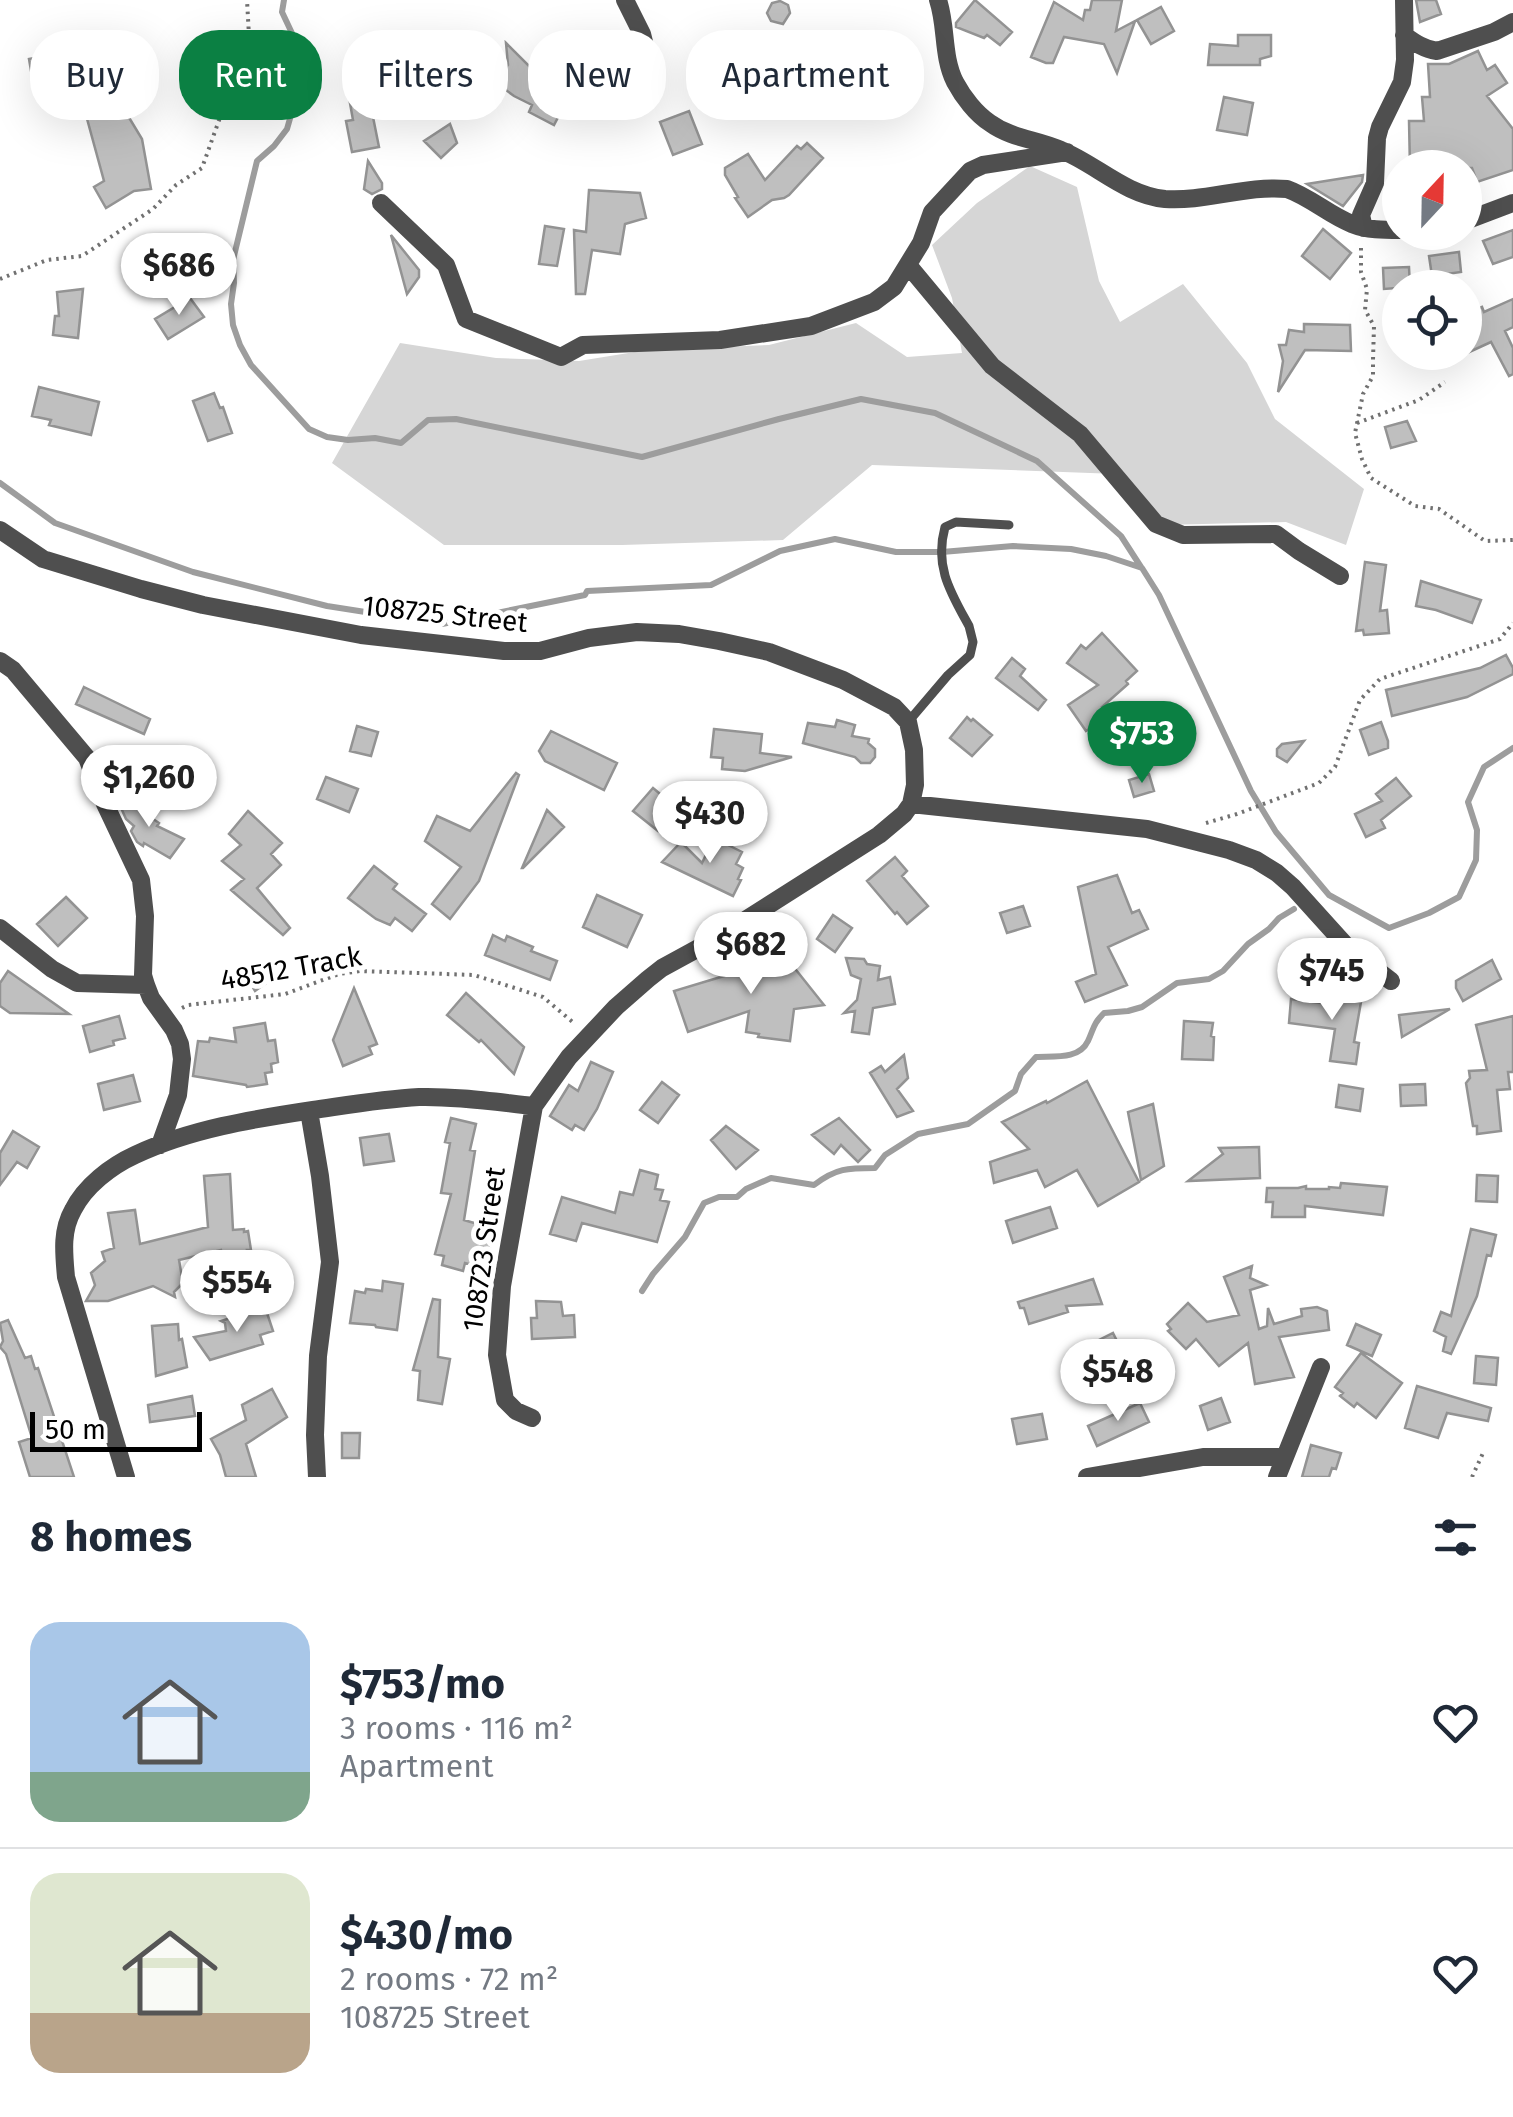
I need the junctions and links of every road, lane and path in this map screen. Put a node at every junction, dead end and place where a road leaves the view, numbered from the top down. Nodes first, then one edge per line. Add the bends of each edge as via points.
1 (247, 0) edge
2 (625, 0) edge
3 (1404, 0) edge
4 (939, 5) edge
5 (1513, 22) edge
6 (640, 30) edge
7 (1404, 34) junction
8 (1067, 152) junction
9 (381, 203) dead end
10 (1513, 203) edge
11 (1482, 215) edge
12 (1364, 228) junction
13 (1382, 229) edge
14 (1361, 251) dead end
15 (908, 265) junction
16 (0, 279) edge
17 (1445, 382) dead end
18 (1357, 423) junction
19 (1009, 525) dead end
20 (0, 530) edge
21 (1513, 540) edge
22 (1340, 576) dead end
23 (1513, 623) edge
24 (0, 661) edge
25 (908, 722) junction
26 (911, 804) junction
27 (1238, 814) dead end
28 (0, 928) edge
29 (1391, 982) dead end
30 (146, 985) junction
31 (166, 1020) junction
32 (588, 1037) junction
33 (534, 1106) junction
34 (309, 1111) junction
35 (160, 1145) junction
36 (1321, 1367) dead end
37 (532, 1418) dead end
38 (1482, 1453) dead end
39 (1284, 1457) junction
40 (126, 1477) edge
41 (317, 1477) edge
42 (1087, 1477) edge
43 (1277, 1477) edge
44 (1472, 1477) edge

1 - 16 path via 249,36 202,168 82,256 47,260
2 - 6 street
3 - 7 street
4 - 8 street via 945,52 969,102 1008,134
5 - 7 street via 1438,50
7 - 12 street via 1402,82 1380,126
8 - 12 street via 1146,195 1178,199 1287,189
8 - 15 street via 970,171 932,212
9 - 15 street via 446,265 466,320 561,356 584,344 720,340 812,326 874,302
10 - 11 street
12 - 13 street
14 - 18 path via 1365,310 1374,326 1372,376
15 - 22 street via 992,366 1080,434 1156,524 1183,535 1276,534
17 - 18 path via 1419,400
18 - 21 path via 1362,459 1384,488 1415,506 1438,509 1484,541
19 - 25 lane via 945,527 942,565 973,648
20 - 25 street, 108725 Street via 42,558 141,590 361,634 504,652 637,632 720,641 843,680 894,706
23 - 27 path via 1500,639 1380,679 1360,700 1335,767 1320,783
24 - 30 street via 95,772 142,880
25 - 26 street via 915,765
26 - 29 street via 1147,829 1256,860 1294,887 1349,949
26 - 32 street via 879,834 662,968
28 - 30 street via 76,983
30 - 31 street
31 - 32 path, 48512 Track via 188,1006 285,994 338,974 474,975 543,998
31 - 35 street via 182,1059 178,1095
32 - 33 street
33 - 34 street via 420,1097
33 - 37 street, 108723 Street via 502,1286 497,1355 505,1400
34 - 35 street
34 - 41 street via 330,1262 318,1356
35 - 40 street via 91,1186 65,1231 66,1277
36 - 39 street
38 - 44 path
39 - 42 street via 1203,1457
39 - 43 street

